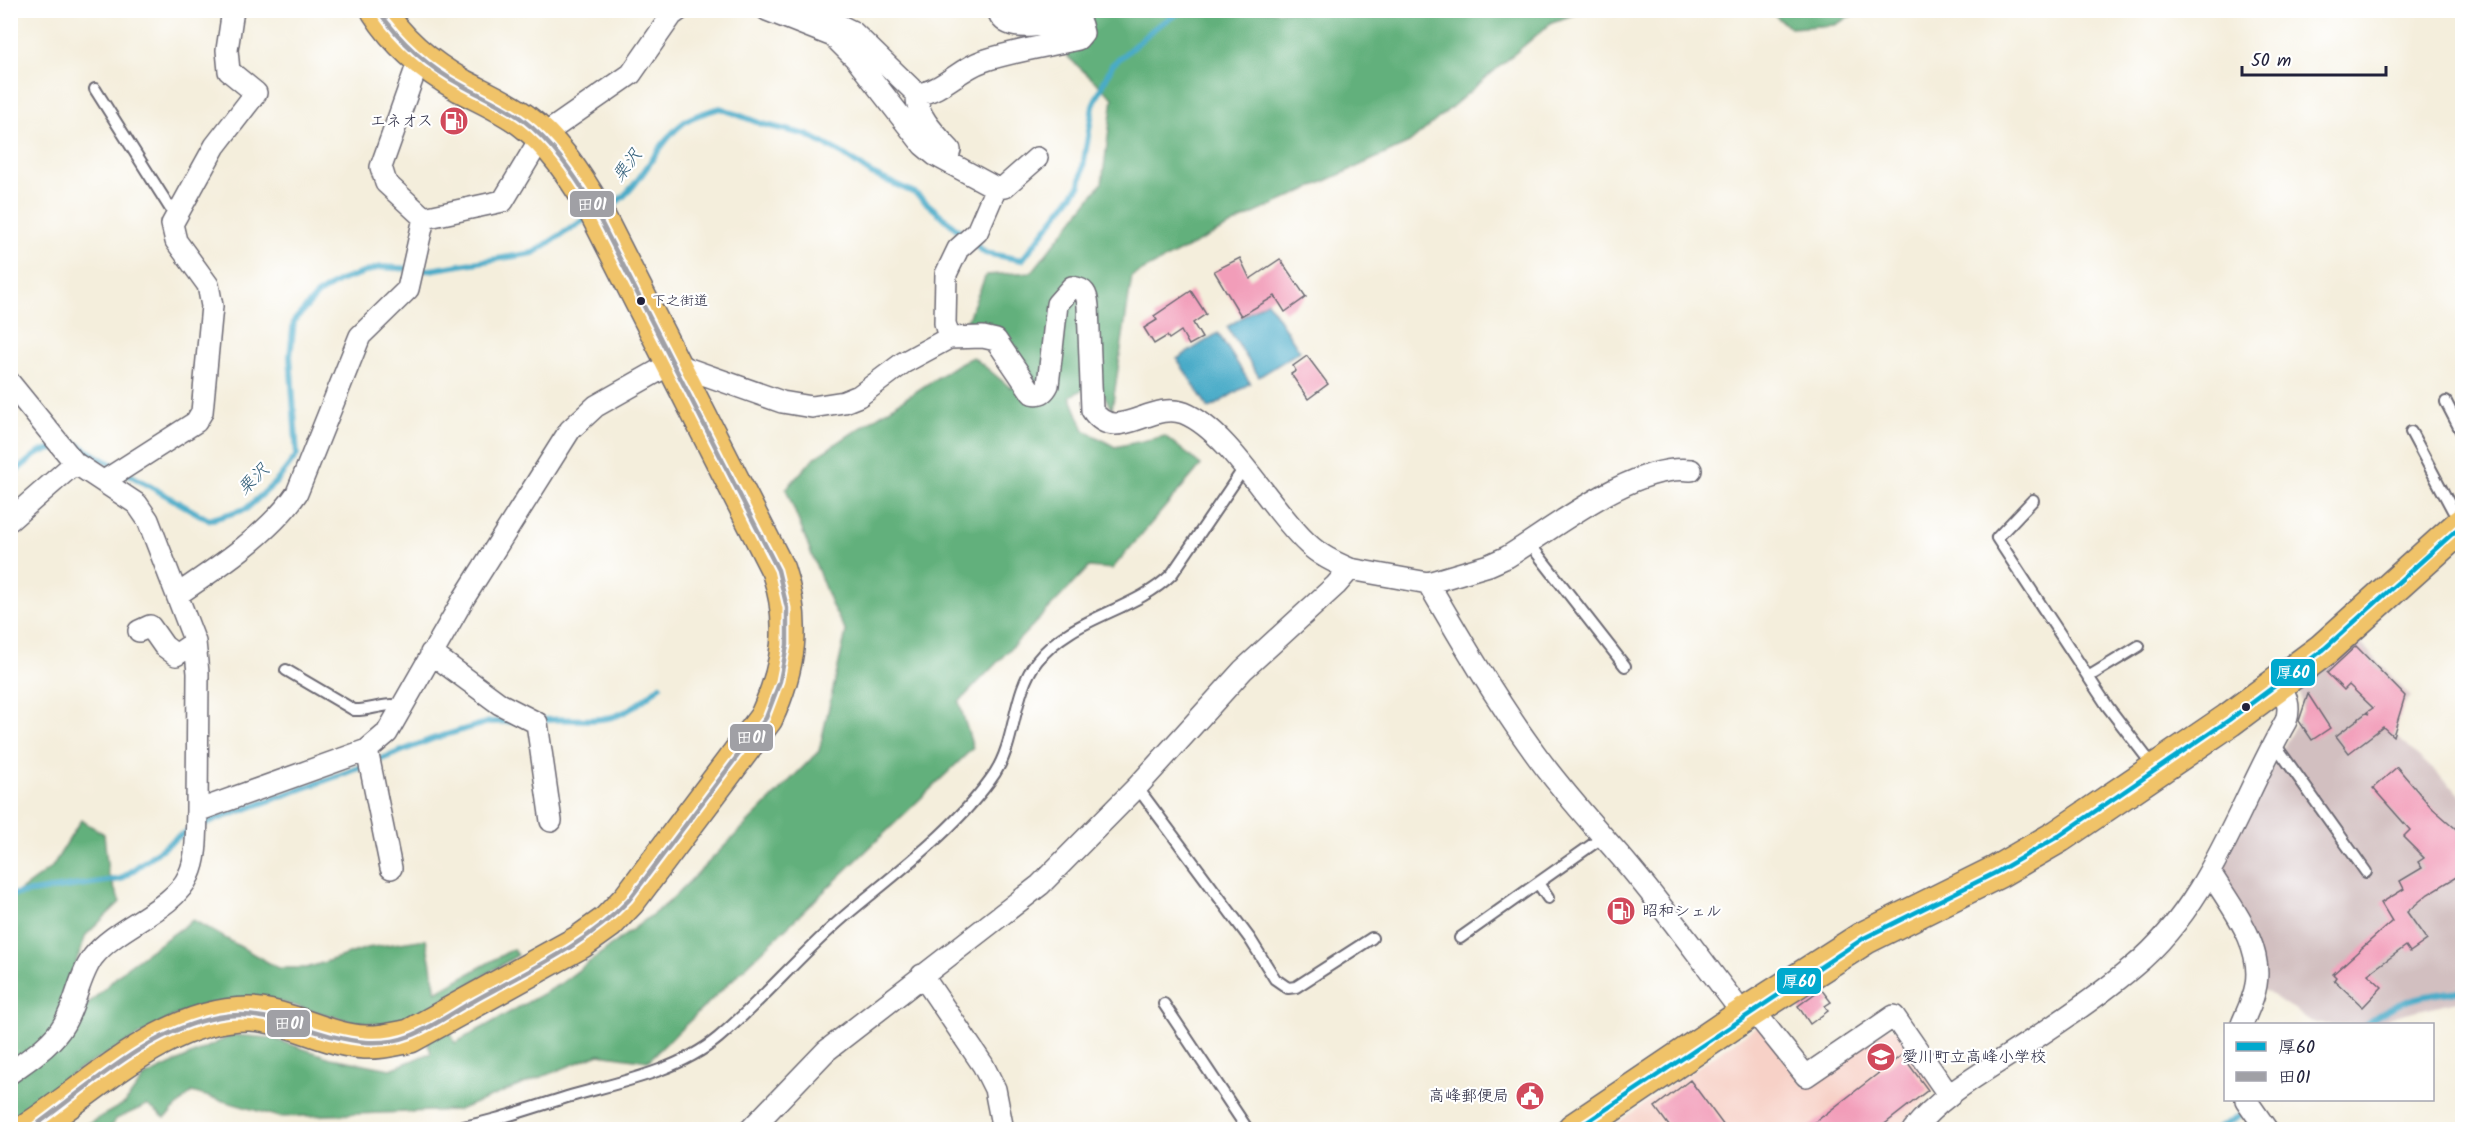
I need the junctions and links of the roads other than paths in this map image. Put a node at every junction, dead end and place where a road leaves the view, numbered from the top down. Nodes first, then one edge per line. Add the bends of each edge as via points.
1 (233, 10) edge
2 (378, 10) edge
3 (799, 10) edge
4 (998, 10) edge
5 (674, 12) edge
6 (774, 12) edge
7 (420, 57) junction
8 (95, 89) dead end
9 (917, 94) junction
10 (542, 136) junction
11 (1037, 158) dead end
12 (947, 160) junction
13 (996, 188) junction
14 (178, 212) junction
15 (424, 218) junction
16 (949, 338) junction
17 (672, 363) junction
18 (10, 383) edge
19 (2445, 402) dead end
20 (2411, 432) dead end
21 (2463, 433) edge
22 (73, 460) junction
23 (1244, 468) junction
24 (1691, 470) dead end
25 (106, 479) junction
26 (2033, 500) dead end
27 (10, 520) edge
28 (2460, 532) edge
29 (1529, 543) junction
30 (1350, 570) junction
31 (1428, 583) junction
32 (177, 595) junction
33 (139, 631) dead end
34 (195, 642) junction
35 (2139, 646) dead end
36 (431, 653) junction
37 (1625, 666) dead end
38 (286, 670) dead end
39 (2088, 677) junction
40 (2279, 683) junction
41 (403, 707) junction
42 (2273, 743) junction
43 (367, 750) junction
44 (2156, 769) junction
45 (1137, 788) junction
46 (197, 811) junction
47 (550, 821) dead end
48 (1603, 837) junction
49 (391, 868) dead end
50 (2210, 872) junction
51 (2366, 872) dead end
52 (1538, 884) junction
53 (1548, 898) dead end
54 (1372, 938) dead end
55 (1460, 938) dead end
56 (922, 975) junction
57 (1164, 1004) dead end
58 (1748, 1012) junction
59 (2242, 1023) edge
60 (10, 1073) edge
61 (1948, 1094) junction
62 (2247, 1101) edge
63 (28, 1130) edge
64 (446, 1130) edge
65 (750, 1130) edge
66 (1003, 1130) edge
67 (1248, 1130) edge
68 (1574, 1130) edge
69 (1913, 1130) edge
70 (2267, 1130) edge

1 - 14 street via 227,50 229,71 256,93 215,146
2 - 7 main road
3 - 9 street via 853,32
4 - 9 street via 1007,24 1016,28 1069,21 1081,25 1083,33 1078,39 983,60 960,70 928,93
5 - 10 street via 631,74
6 - 12 street via 833,36 856,59 923,145
7 - 10 main road via 461,86 509,110
7 - 15 street via 381,167 386,183
8 - 14 lane via 170,208
9 - 12 street via 916,102 931,129 950,150
10 - 15 street via 503,201
10 - 17 main road via 566,163 599,218
11 - 13 street via 1004,187
12 - 13 street
13 - 16 street via 977,232 958,249 946,274 945,322
14 - 25 street via 172,224 176,241 208,285 212,306 202,412 196,422
15 - 32 street via 408,289 360,336 297,493 288,506 216,569
16 - 17 street via 903,363 859,396 828,406 782,402
16 - 23 street via 996,340 1032,393 1045,392 1057,304 1072,287 1082,289 1088,306 1092,410 1099,420 1112,425 1161,411 1182,412 1197,419
17 - 36 street via 596,406 570,430
17 - 63 main road via 778,570 790,622 784,667 766,718 629,900 608,922 580,942 410,1036 365,1042 249,1014 197,1023 115,1068
18 - 22 street
19 - 21 lane
20 - 28 lane
22 - 25 street
22 - 27 street
23 - 30 street via 1305,542
23 - 64 lane via 1158,588 1081,625 1037,661 1022,692 1009,745 994,774 968,804 930,844 822,936 717,1039 666,1067
24 - 29 street via 1653,473 1630,481
25 - 32 street via 137,504 148,520
26 - 39 lane via 1996,538
28 - 40 main road
29 - 31 street via 1489,565
29 - 37 lane
30 - 31 street
30 - 45 street via 1243,670
31 - 48 street via 1533,751 1582,816
32 - 34 street
33 - 34 street via 150,626 176,655
34 - 46 street
35 - 39 lane
36 - 41 street
36 - 47 street via 500,704 537,723
38 - 41 lane via 354,710 395,704
39 - 44 lane
40 - 42 street via 2289,711
40 - 44 main road
41 - 43 street via 387,733
42 - 50 street
42 - 51 lane
43 - 46 street
43 - 49 street
44 - 58 main road via 1997,873 1864,938
45 - 54 lane via 1250,939 1275,979 1284,986 1296,987
45 - 56 street via 1040,885
46 - 60 street via 189,875 175,894 92,958 64,1024 42,1050
48 - 52 lane
48 - 58 street
50 - 59 street via 2257,959 2256,987
50 - 61 street via 2176,925 2133,967 2052,1027
52 - 53 lane
52 - 55 lane
56 - 65 street via 826,1051
56 - 66 street via 983,1065 995,1089
57 - 67 lane
58 - 61 street via 1806,1076 1894,1016
58 - 68 main road
61 - 69 street
62 - 70 street

